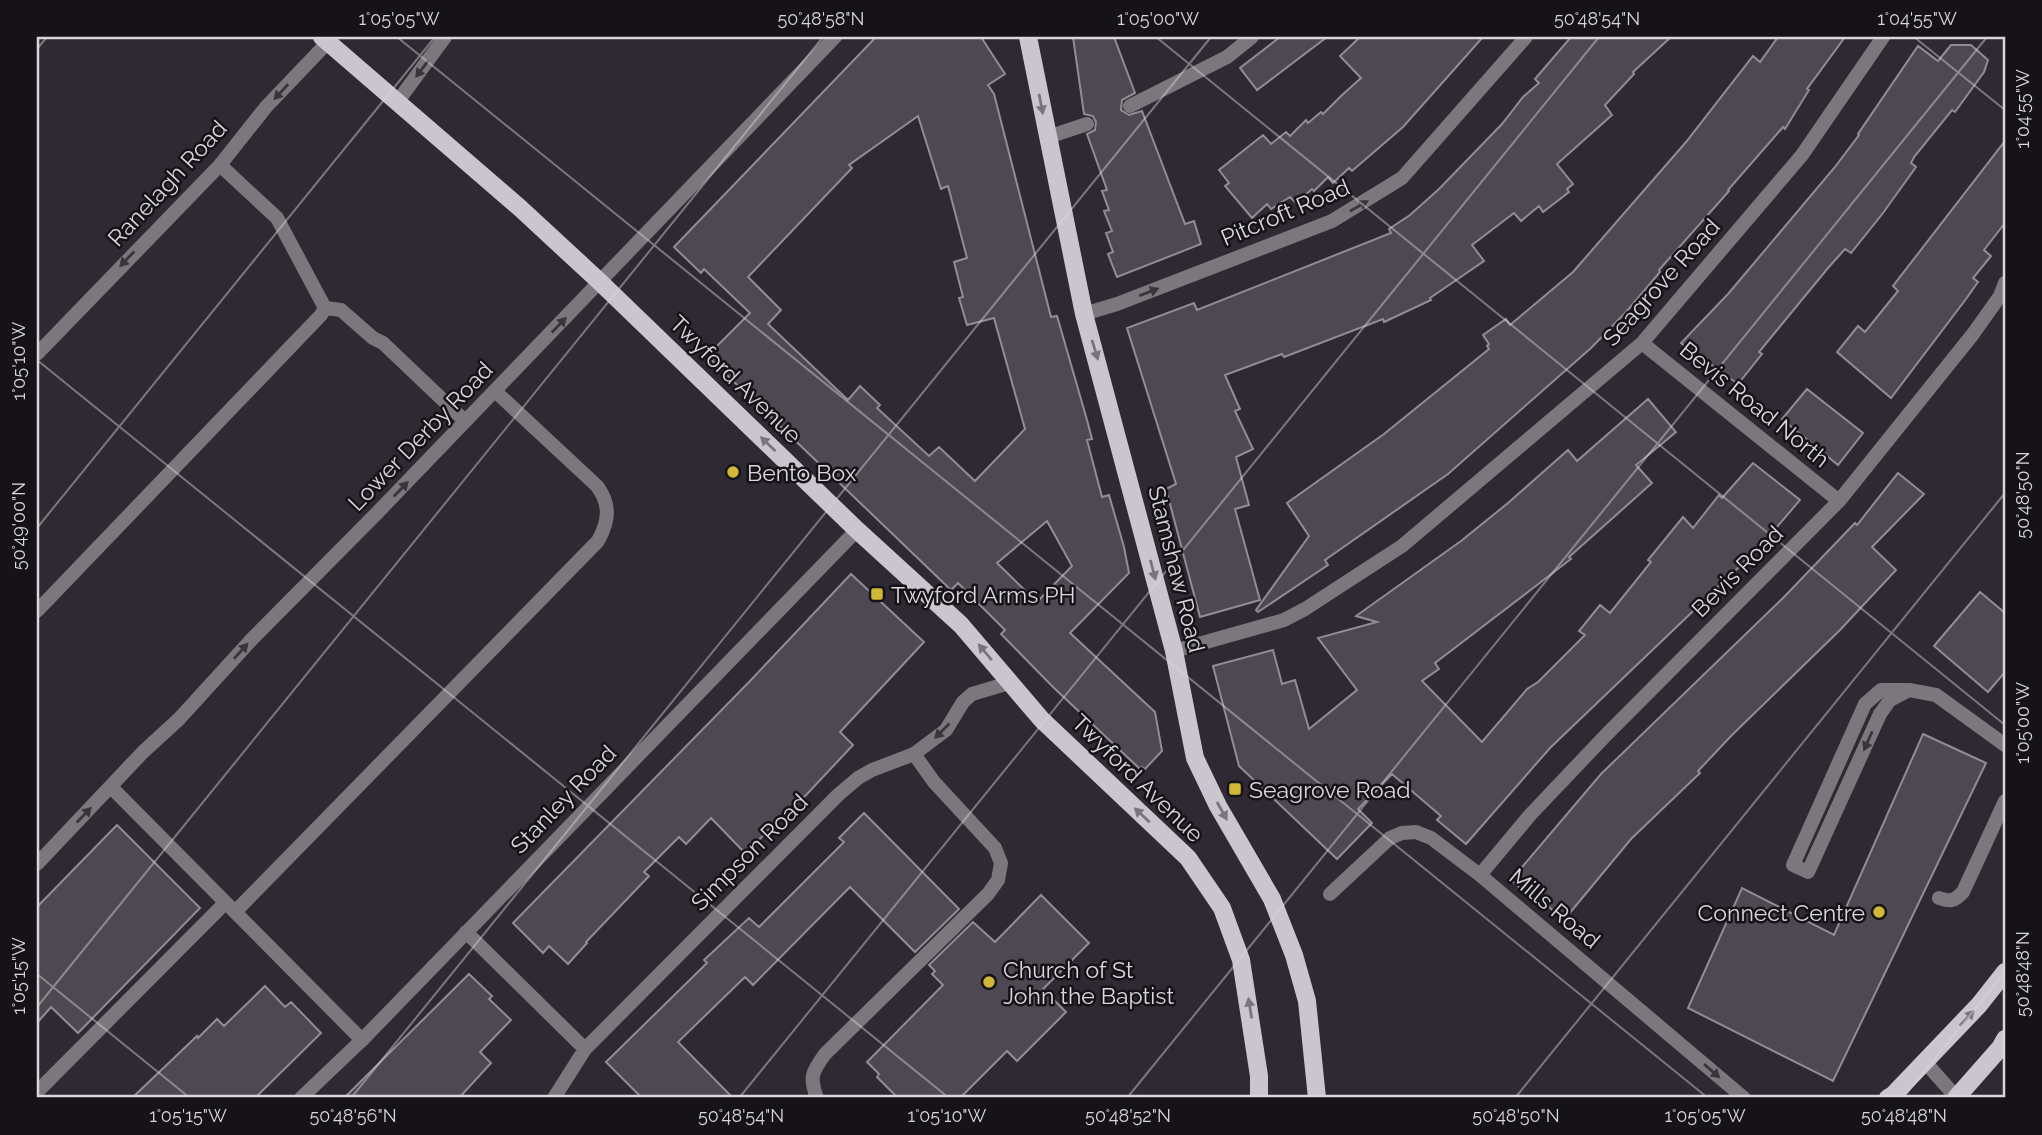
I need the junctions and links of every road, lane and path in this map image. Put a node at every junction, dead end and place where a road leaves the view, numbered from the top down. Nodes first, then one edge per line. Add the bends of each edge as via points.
1 (445, 37) edge
2 (835, 37) edge
3 (1028, 37) edge
4 (1252, 37) edge
5 (1524, 37) edge
6 (1883, 37) edge
7 (325, 39) edge
8 (398, 101) junction
9 (1130, 106) dead end
10 (1087, 124) dead end
11 (1048, 137) junction
12 (220, 165) junction
13 (600, 282) junction
14 (2005, 283) edge
15 (325, 308) junction
16 (1084, 314) junction
17 (1642, 343) junction
18 (37, 354) edge
19 (495, 391) junction
20 (465, 421) junction
21 (1839, 501) junction
22 (857, 530) junction
23 (37, 611) edge
24 (1174, 651) junction
25 (1009, 684) junction
26 (1909, 690) junction
27 (2005, 745) edge
28 (914, 754) junction
29 (111, 787) junction
30 (2005, 801) edge
31 (37, 864) edge
32 (1480, 875) junction
33 (1330, 894) dead end
34 (1939, 898) dead end
35 (230, 907) junction
36 (466, 932) junction
37 (2005, 972) edge
38 (2005, 1039) edge
39 (362, 1040) junction
40 (585, 1049) junction
41 (1925, 1062) junction
42 (37, 1092) edge
43 (301, 1098) edge
44 (554, 1098) edge
45 (817, 1098) edge
46 (1259, 1098) edge
47 (1317, 1098) edge
48 (1744, 1098) edge
49 (1888, 1098) edge
50 (1956, 1098) edge

1 -> 8 street
2 - 13 street, Lower Derby Road
3 -> 11 main road, Stamshaw Road
4 - 9 street via 1227,57
16 -> 5 street, Pitcroft Road via 1332,221 1379,194 1402,177
6 - 17 street, Seagrove Road via 1802,155
7 - 8 main road, Twyford Avenue
7 -> 12 street, Ranelagh Road
8 - 13 main road, Twyford Avenue
10 - 11 street
11 - 16 main road, Stamshaw Road
12 - 15 street via 277,218
12 -> 18 street, Ranelagh Road
19 -> 13 street, Lower Derby Road
22 -> 13 main road, Twyford Avenue
14 - 21 street, Bevis Road via 1973,334
15 - 20 street via 341,310 383,343
15 - 23 street
16 -> 24 main road, Stamshaw Road
17 - 21 street, Bevis Road North
17 - 24 street, Seagrove Road via 1402,546 1305,610
19 - 20 street, Lower Derby Road
19 - 35 street via 597,486 608,513 605,528 598,541
29 -> 20 street, Lower Derby Road
21 - 32 street, Bevis Road via 1606,735
25 -> 22 main road, Twyford Avenue via 961,625
22 - 36 street, Stanley Road
24 -> 47 main road, Stamshaw Road via 1195,758 1272,900 1294,955 1307,1001
25 -> 28 street, Simpson Road via 972,694 946,730
46 -> 25 main road, Twyford Avenue via 1241,960 1222,908 1188,858
26 -> 26 street via 1889,699 1880,715 1808,872 1793,865 1865,704 1881,690
26 - 27 street via 1937,695
28 - 40 street, Simpson Road via 858,778 838,795
28 - 45 street via 995,848 1002,863 999,880 825,1054 811,1083
31 -> 29 street, Lower Derby Road
29 - 35 street
30 - 34 street via 1963,892 1956,900
32 - 33 street, Mills Road via 1431,838 1402,832 1378,847
32 -> 48 street, Mills Road
35 - 39 street
35 - 42 street
36 - 39 street, Stanley Road
36 - 40 street
41 -> 37 main road
38 - 50 main road
39 - 43 street, Stanley Road
40 - 44 street, Simpson Road
41 - 49 main road
41 - 50 street

